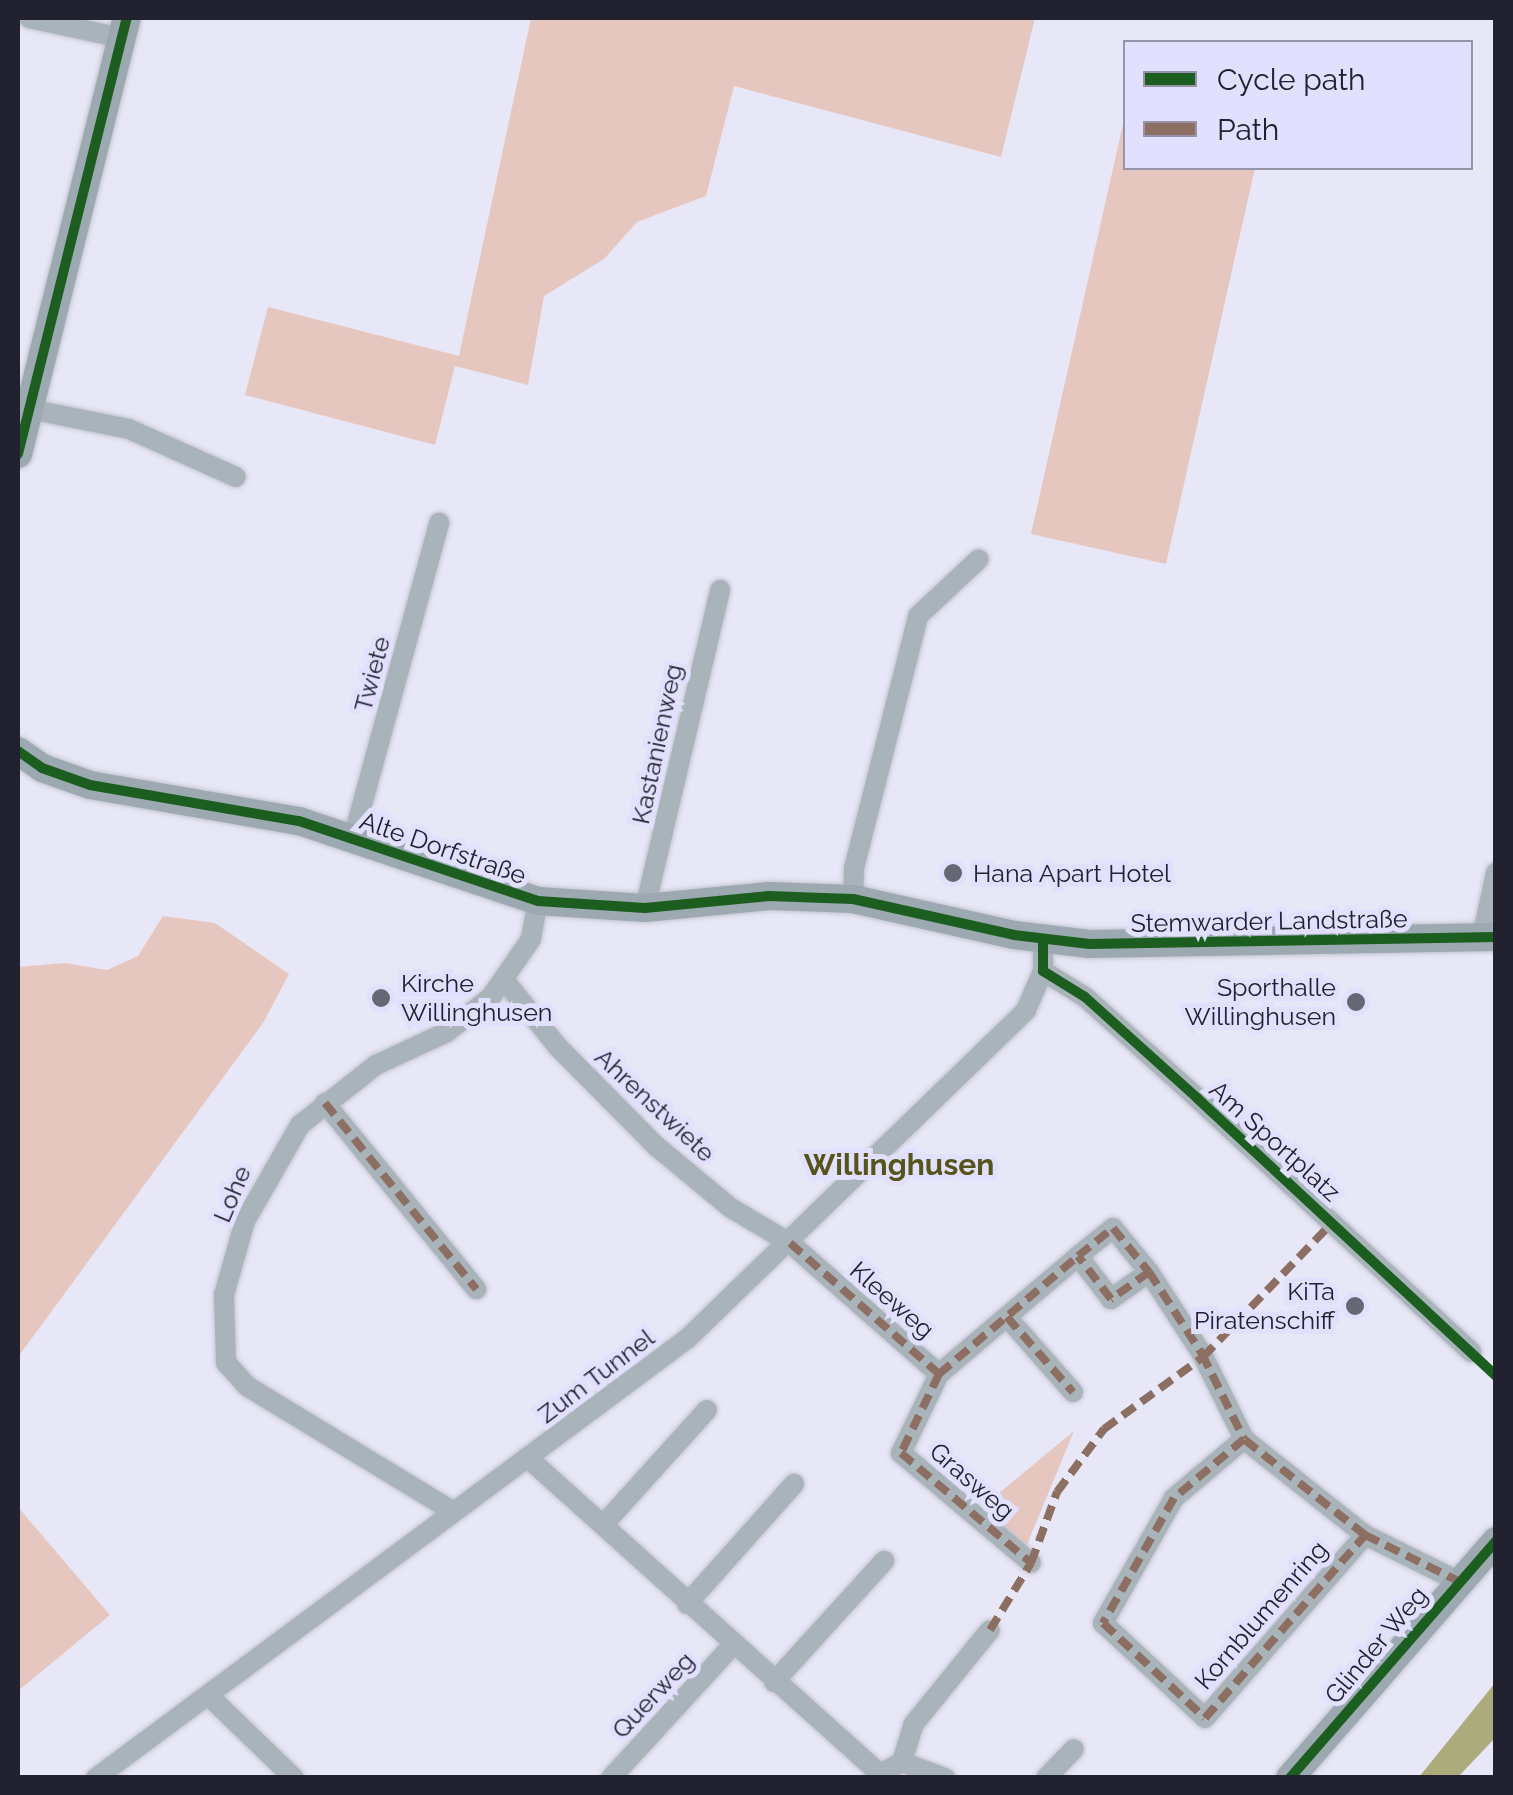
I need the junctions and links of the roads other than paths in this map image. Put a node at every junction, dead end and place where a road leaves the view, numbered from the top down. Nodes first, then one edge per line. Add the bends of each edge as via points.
1 (29, 18) edge
2 (124, 28) edge
3 (29, 409) junction
4 (18, 454) edge
5 (236, 477) dead end
6 (438, 523) dead end
7 (978, 559) dead end
8 (720, 590) dead end
9 (18, 751) edge
10 (352, 838) junction
11 (1496, 872) edge
12 (852, 899) junction
13 (538, 901) junction
14 (645, 908) junction
15 (1489, 937) edge
16 (1043, 939) junction
17 (1043, 971) junction
18 (505, 981) junction
19 (325, 1103) junction
20 (790, 1243) junction
21 (1078, 1256) junction
22 (1149, 1272) junction
23 (476, 1288) dead end
24 (1007, 1317) junction
25 (1471, 1352) dead end
26 (1203, 1357) joint
27 (939, 1374) junction
28 (1073, 1392) dead end
29 (708, 1410) dead end
30 (1244, 1439) junction
31 (528, 1458) junction
32 (794, 1484) dead end
33 (450, 1509) junction
34 (603, 1525) junction
35 (1365, 1535) junction
36 (1496, 1541) edge
37 (884, 1562) dead end
38 (1031, 1563) dead end
39 (1456, 1580) junction
40 (687, 1604) junction
41 (990, 1630) dead end
42 (732, 1646) junction
43 (774, 1682) junction
44 (209, 1696) junction
45 (1074, 1749) dead end
46 (902, 1762) junction
47 (879, 1776) edge
48 (96, 1778) edge
49 (294, 1778) edge
50 (611, 1778) edge
51 (945, 1778) edge
52 (1046, 1778) edge
53 (1290, 1778) edge

1 - 2 street
2 - 3 street
3 - 4 street
3 - 5 street via 129,429
6 - 10 street, Twiete
7 - 12 street via 918,616 854,868
8 - 14 street, Kastanienweg
9 - 10 street, Alte Dorfstraße via 42,768 90,785 242,808
10 - 13 street, Alte Dorfstraße
11 - 15 street
12 - 14 street, Alte Dorfstraße via 769,896
12 - 16 street, Alte Dorfstraße
13 - 14 street, Alte Dorfstraße
13 - 18 street, Lohe via 531,939
15 - 16 street, Stemwarder Landstraße
16 - 17 street, Zum Tunnel
17 - 20 street, Zum Tunnel via 1026,1010
17 - 25 street, Am Sportplatz via 1085,998 1198,1098
18 - 19 street, Lohe via 447,1032 376,1066
18 - 20 street, Ahrenstwiete via 557,1046 656,1146 731,1208
19 - 23 street
19 - 33 street, Lohe via 277,1156 244,1221 224,1295 226,1363 247,1386
20 - 27 street, Kleeweg
20 - 31 street, Zum Tunnel via 687,1338
21 - 22 street via 1111,1299
21 - 22 street, Kleeweg via 1112,1228
21 - 24 street, Kleeweg
22 - 26 street, Kleeweg
24 - 27 street, Kleeweg
24 - 28 street
26 - 30 street, Kornblumenring
27 - 38 street, Grasweg via 901,1453
29 - 34 street
30 - 35 street, Kornblumenring
30 - 35 street, Kornblumenring via 1174,1498 1103,1623 1205,1718
31 - 33 street, Zum Tunnel
31 - 34 street
32 - 40 street
33 - 44 street, Zum Tunnel
34 - 40 street
35 - 39 street, Kornblumenring
36 - 39 street, Glinder Weg
37 - 43 street
39 - 53 street, Glinder Weg
40 - 42 street
41 - 46 street via 913,1725
42 - 43 street
42 - 50 street, Querweg
43 - 47 street
44 - 48 street, Zum Tunnel
44 - 49 street
45 - 52 street
46 - 47 street
46 - 51 street

